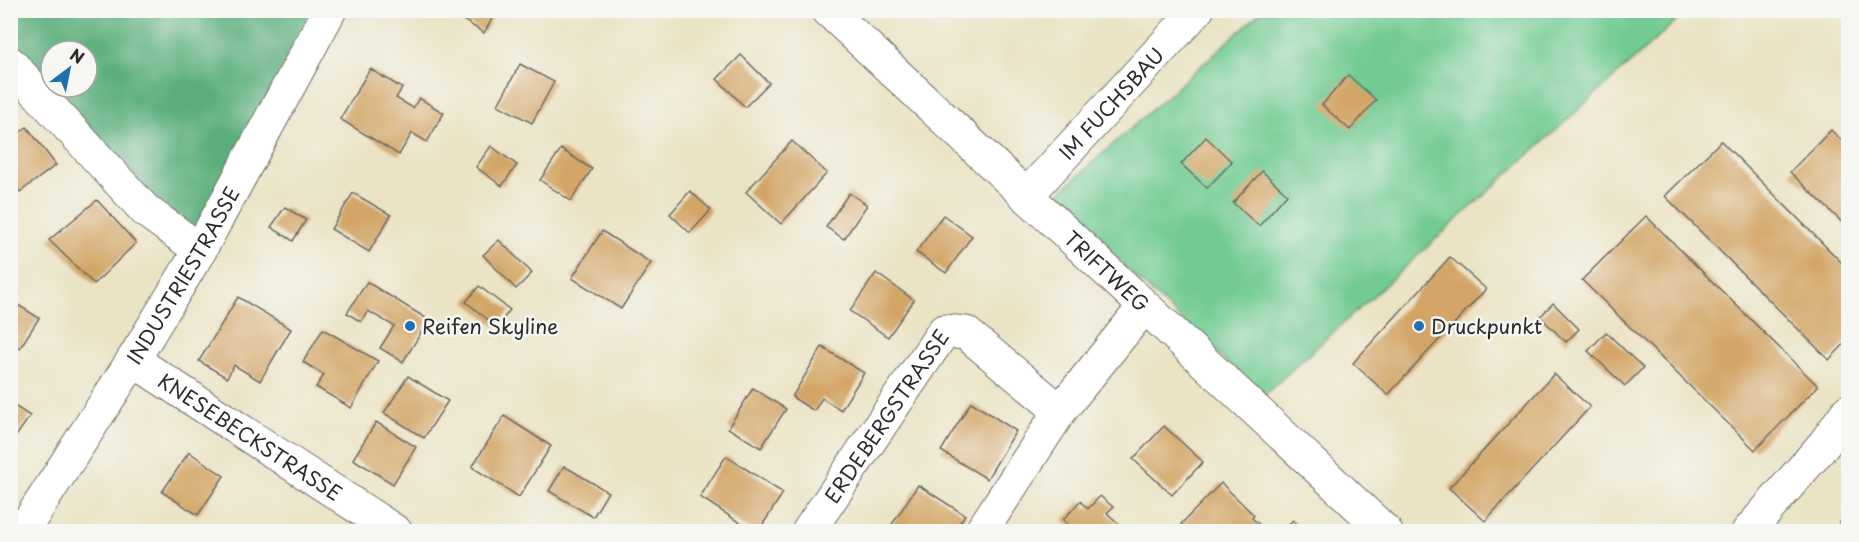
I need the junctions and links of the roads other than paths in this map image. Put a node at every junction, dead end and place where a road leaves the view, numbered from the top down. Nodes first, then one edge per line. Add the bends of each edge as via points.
1 (330, 10) edge
2 (828, 10) edge
3 (1197, 10) edge
4 (10, 63) edge
5 (1026, 196) junction
6 (200, 250) junction
7 (1144, 307) junction
8 (133, 360) junction
9 (1060, 411) junction
10 (1846, 421) edge
11 (1848, 526) edge
12 (22, 531) edge
13 (396, 531) edge
14 (808, 531) edge
15 (981, 531) edge
16 (1386, 531) edge
17 (1748, 531) edge
18 (1844, 531) edge

1 - 6 street, INDUSTRIESTRASSE
2 - 5 street, TRIFTWEG
3 - 5 street, IM FUCHSBAU
4 - 6 street via 146,211
5 - 7 street, TRIFTWEG
6 - 8 street, INDUSTRIESTRASSE
7 - 9 street
7 - 16 street, TRIFTWEG
8 - 12 street, INDUSTRIESTRASSE
8 - 13 street, KNESEBECKSTRASSE
9 - 14 street, ERDEBERGSTRASSE via 966,333 944,331
9 - 15 street
10 - 17 street
11 - 18 lane

